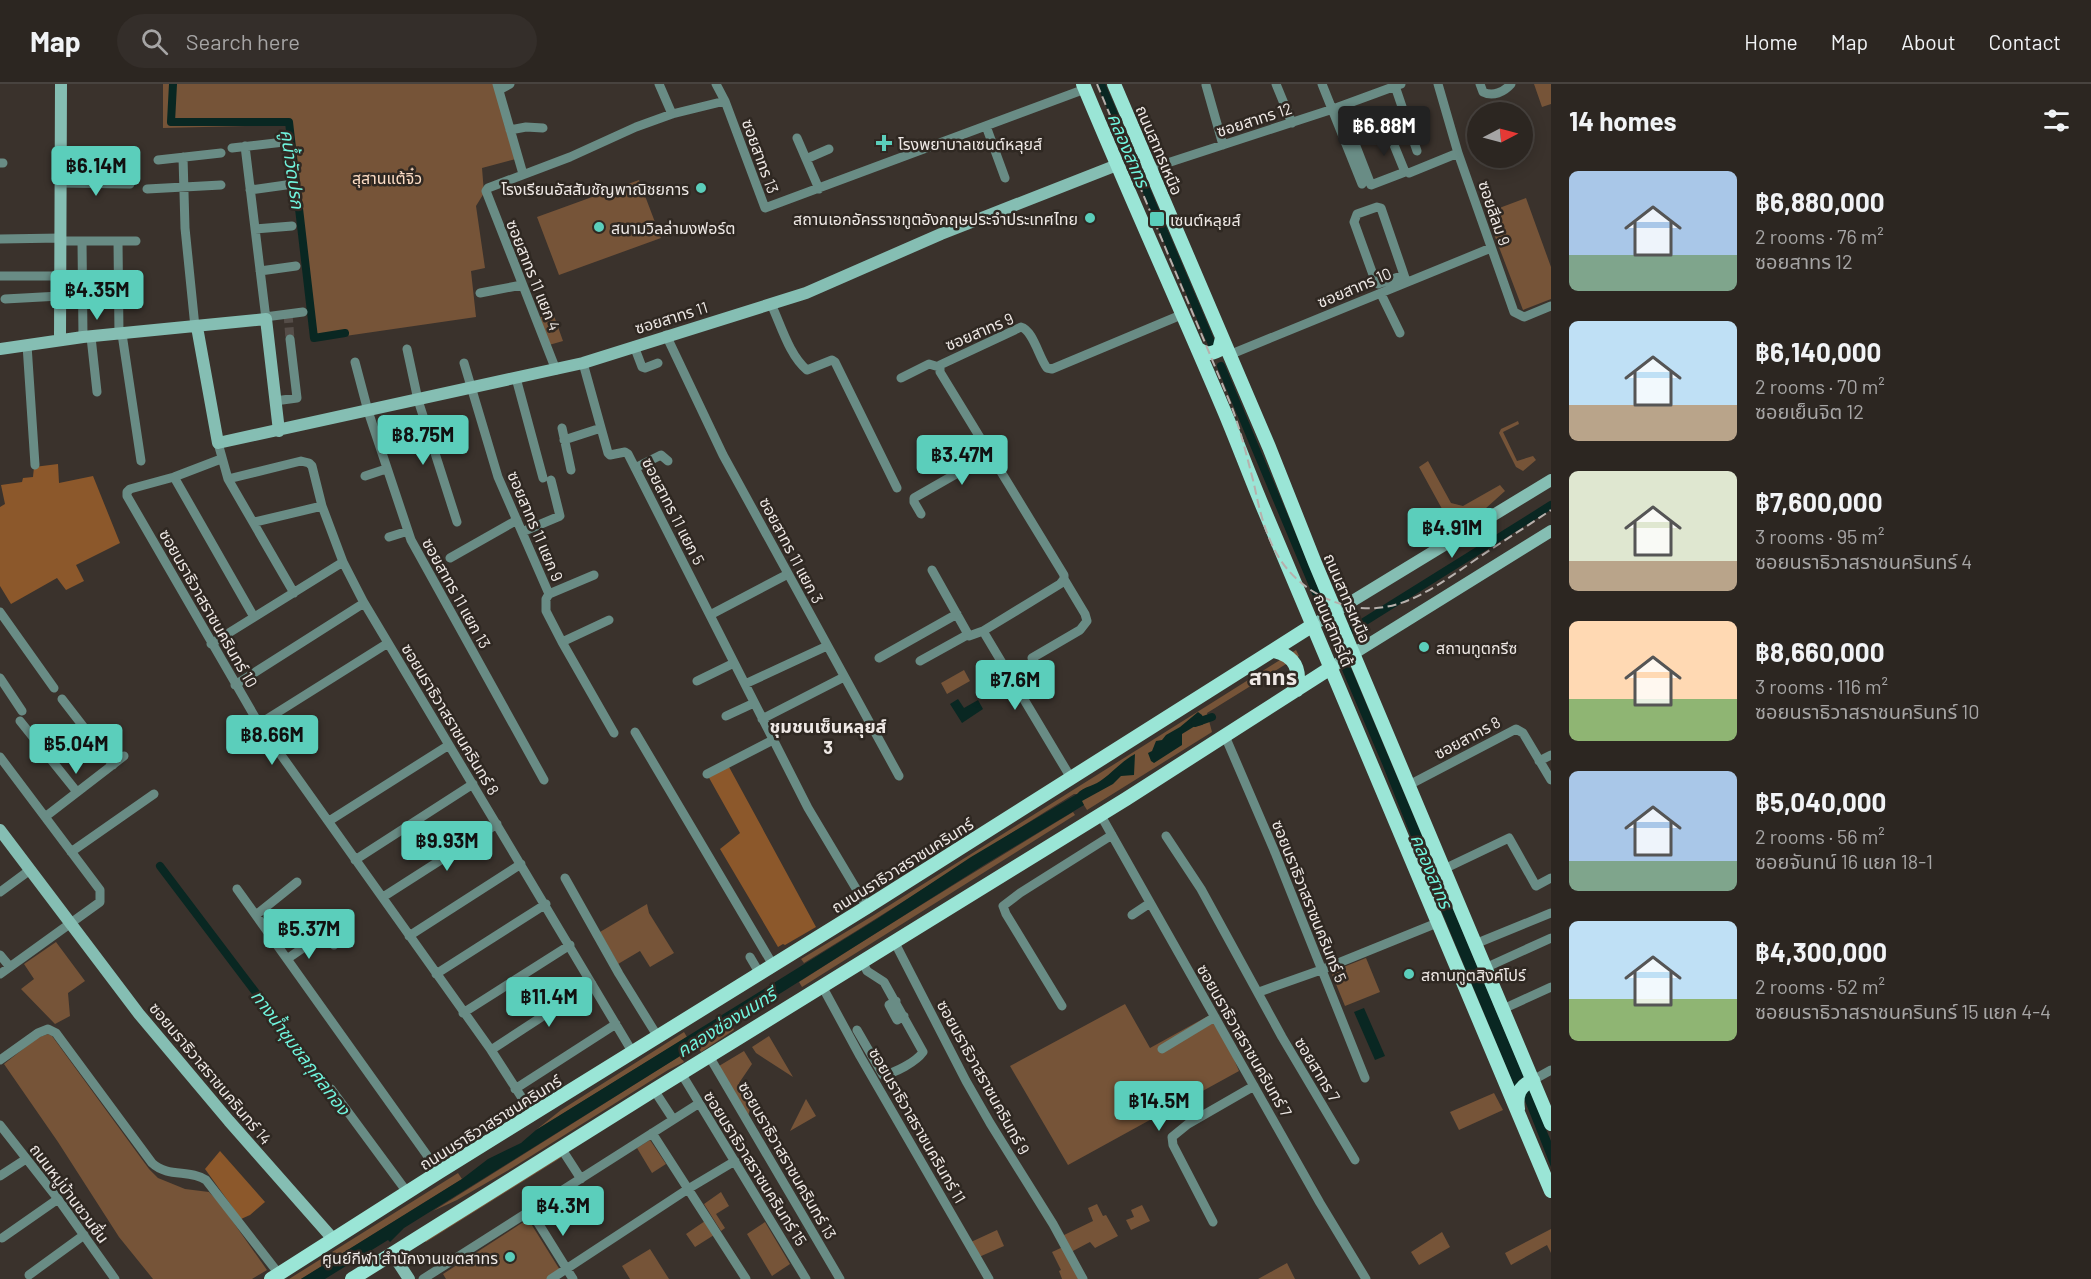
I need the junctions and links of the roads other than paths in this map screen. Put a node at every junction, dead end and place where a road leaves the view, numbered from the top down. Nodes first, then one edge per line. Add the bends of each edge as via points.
1 (61, 84) edge
2 (510, 84) edge
3 (659, 84) edge
4 (716, 84) edge
5 (1114, 84) edge
6 (1276, 84) edge
7 (1322, 84) edge
8 (1438, 84) edge
9 (1480, 84) edge
10 (1511, 84) edge
11 (1206, 85) edge
12 (1398, 85) edge
13 (1084, 86) edge
14 (498, 87) edge
15 (725, 101) junction
16 (1347, 104) junction
17 (1333, 110) junction
18 (672, 114) junction
19 (1293, 123) junction
20 (986, 126) junction
21 (543, 128) dead end
22 (1356, 128) junction
23 (510, 130) junction
24 (797, 138) dead end
25 (284, 141) dead end
26 (1223, 145) junction
27 (245, 146) junction
28 (232, 148) dead end
29 (829, 149) dead end
30 (1417, 151) dead end
31 (221, 153) dead end
32 (1458, 153) junction
33 (183, 157) junction
34 (806, 159) junction
35 (159, 160) dead end
36 (1117, 165) junction
37 (1149, 169) junction
38 (1409, 172) dead end
39 (523, 174) junction
40 (1005, 178) dead end
41 (61, 183) junction
42 (130, 184) dead end
43 (1362, 184) dead end
44 (221, 185) dead end
45 (286, 185) dead end
46 (184, 187) junction
47 (147, 189) dead end
48 (819, 189) junction
49 (250, 190) junction
50 (292, 226) dead end
51 (255, 229) junction
52 (0, 239) edge
53 (61, 239) junction
54 (82, 241) junction
55 (118, 241) junction
56 (136, 242) dead end
57 (1491, 248) junction
58 (296, 266) dead end
59 (260, 270) junction
60 (0, 276) edge
61 (61, 276) junction
62 (1405, 278) junction
63 (522, 285) junction
64 (480, 293) dead end
65 (1381, 294) junction
66 (60, 296) junction
67 (4, 299) dead end
68 (771, 304) junction
69 (1551, 306) edge
70 (303, 312) dead end
71 (1181, 315) junction
72 (266, 318) junction
73 (196, 327) junction
74 (1400, 333) dead end
75 (121, 335) junction
76 (666, 335) junction
77 (87, 337) junction
78 (1222, 338) junction
79 (290, 339) tunnel mouth
80 (60, 340) junction
81 (27, 345) junction
82 (634, 346) junction
83 (0, 348) edge
84 (1197, 348) junction
85 (406, 349) dead end
86 (1229, 355) junction
87 (355, 362) dead end
88 (464, 363) dead end
89 (583, 363) junction
90 (658, 363) dead end
91 (939, 367) junction
92 (556, 370) junction
93 (516, 378) junction
94 (901, 378) dead end
95 (1210, 379) junction
96 (472, 388) junction
97 (97, 392) dead end
98 (418, 400) junction
99 (275, 401) junction
100 (368, 411) junction
101 (601, 428) junction
102 (562, 429) dead end
103 (279, 431) junction
104 (564, 440) junction
105 (218, 443) junction
106 (989, 455) junction
107 (221, 459) junction
108 (141, 461) dead end
109 (668, 461) dead end
110 (36, 465) dead end
111 (635, 468) junction
112 (386, 469) junction
113 (571, 470) dead end
114 (365, 476) dead end
115 (174, 477) junction
116 (228, 479) junction
117 (1551, 480) edge
118 (897, 488) dead end
119 (322, 506) junction
120 (921, 514) dead end
121 (517, 520) junction
122 (255, 522) junction
123 (457, 522) dead end
124 (408, 531) junction
125 (1551, 531) edge
126 (522, 532) junction
127 (389, 537) dead end
128 (450, 558) dead end
129 (342, 562) junction
130 (932, 570) dead end
131 (788, 574) junction
132 (594, 575) dead end
133 (1064, 579) junction
134 (294, 593) junction
135 (549, 594) junction
136 (364, 603) junction
137 (1336, 610) junction
138 (0, 612) edge
139 (957, 614) junction
140 (710, 615) junction
141 (254, 617) junction
142 (609, 620) dead end
143 (1313, 625) junction
144 (982, 631) junction
145 (968, 635) junction
146 (562, 642) junction
147 (388, 643) junction
148 (212, 644) junction
149 (827, 646) junction
150 (1274, 651) junction
151 (1354, 653) junction
152 (879, 658) dead end
153 (1032, 658) dead end
154 (920, 661) dead end
155 (734, 663) junction
156 (1332, 667) junction
157 (844, 677) junction
158 (0, 678) edge
159 (697, 681) dead end
160 (745, 684) junction
161 (235, 685) junction
162 (54, 688) dead end
163 (1297, 690) junction
164 (62, 699) dead end
165 (754, 703) junction
166 (726, 716) dead end
167 (762, 719) junction
168 (259, 724) junction
169 (614, 732) dead end
170 (634, 732) dead end
171 (1225, 736) junction
172 (773, 740) junction
173 (449, 745) junction
174 (1551, 755) edge
175 (124, 756) dead end
176 (0, 757) edge
177 (1539, 761) junction
178 (112, 765) junction
179 (707, 774) dead end
180 (899, 776) dead end
181 (1071, 778) junction
182 (544, 780) dead end
183 (1551, 780) edge
184 (473, 784) junction
185 (1409, 785) junction
186 (77, 792) junction
187 (154, 794) dead end
188 (1100, 814) junction
189 (45, 816) junction
190 (328, 821) junction
191 (497, 824) junction
192 (1, 832) edge
193 (1112, 835) junction
194 (1166, 836) dead end
195 (71, 852) junction
196 (355, 860) junction
197 (521, 864) junction
198 (1444, 869) junction
199 (30, 870) junction
200 (565, 878) dead end
201 (1551, 878) edge
202 (297, 882) dead end
203 (237, 890) dead end
204 (0, 892) edge
205 (382, 897) junction
206 (1150, 903) junction
207 (546, 904) junction
208 (867, 907) junction
209 (1551, 913) edge
210 (256, 915) junction
211 (1132, 915) dead end
212 (1437, 922) junction
213 (70, 923) junction
214 (409, 936) junction
215 (1551, 938) edge
216 (895, 943) junction
217 (1475, 944) junction
218 (334, 945) dead end
219 (570, 945) junction
220 (0, 955) edge
221 (750, 957) dead end
222 (288, 959) junction
223 (862, 961) junction
224 (773, 965) junction
225 (10, 967) junction
226 (1485, 968) junction
227 (1321, 969) junction
228 (0, 974) edge
229 (436, 974) junction
230 (760, 974) junction
231 (592, 984) junction
232 (822, 986) junction
233 (1551, 987) edge
234 (1259, 992) junction
235 (1062, 1006) dead end
236 (1503, 1009) junction
237 (463, 1012) junction
238 (1215, 1017) junction
239 (616, 1024) junction
240 (857, 1030) dead end
241 (658, 1037) junction
242 (1162, 1049) dead end
243 (491, 1050) junction
244 (633, 1053) junction
245 (710, 1056) junction
246 (0, 1060) edge
247 (1551, 1070) edge
248 (681, 1074) junction
249 (1365, 1078) dead end
250 (1533, 1080) junction
251 (1254, 1086) junction
252 (331, 1089) dead end
253 (515, 1089) junction
254 (654, 1089) junction
255 (698, 1104) junction
256 (533, 1115) junction
257 (1520, 1118) junction
258 (673, 1119) junction
259 (1551, 1124) edge
260 (0, 1125) edge
261 (652, 1133) junction
262 (561, 1148) junction
263 (26, 1159) junction
264 (1355, 1160) dead end
265 (735, 1161) junction
266 (439, 1172) junction
267 (0, 1176) edge
268 (581, 1179) junction
269 (688, 1189) junction
270 (1551, 1191) edge
271 (407, 1192) junction
272 (58, 1199) junction
273 (530, 1210) junction
274 (1213, 1222) dead end
275 (84, 1235) junction
276 (2, 1238) dead end
277 (333, 1239) junction
278 (392, 1253) junction
279 (567, 1269) junction
280 (29, 1275) dead end
281 (113, 1276) edge
282 (275, 1277) edge
283 (102, 1279) edge
284 (352, 1279) edge
285 (409, 1279) edge
286 (423, 1279) edge
287 (551, 1279) edge
288 (573, 1279) edge
289 (746, 1279) edge
290 (806, 1279) edge
291 (840, 1279) edge
292 (989, 1279) edge
293 (1083, 1279) edge
294 (1366, 1279) edge

1 - 41 street
2 - 14 street
3 - 18 street
4 - 15 street
5 - 37 main road, ถนนสาทรเหนือ
6 - 19 street
7 - 17 street
8 - 32 street, ซอยสีลม 9
9 - 10 street via 1488,95
11 - 26 street
12 - 16 street, ซอยสาทร 12
12 - 30 street
13 - 20 street, ซอยสาทร 13
13 - 36 main road, ถนนสาทรใต้
14 - 23 street
15 - 18 street
15 - 48 street, ซอยสาทร 13 via 764,207
16 - 17 street, ซอยสาทร 12
16 - 22 street
17 - 19 street, ซอยสาทร 12
17 - 43 street
18 - 39 street
19 - 26 street, ซอยสาทร 12
20 - 40 street
20 - 48 street, ซอยสาทร 13
21 - 23 street
22 - 22 street via 1383,118 1405,172 1371,185 1350,131
23 - 39 street
24 - 34 street
25 - 27 street
26 - 37 street, ซอยสาทร 12
27 - 28 street
27 - 49 street
29 - 34 street
31 - 33 street
32 - 38 street
32 - 57 street, ซอยสีลม 9
33 - 35 street
33 - 46 street
34 - 48 street
36 - 68 street, ซอยสาทร 11
36 - 71 main road, ถนนสาทรใต้
37 - 78 main road, ถนนสาทรเหนือ
39 - 63 street, ซอยสาทร 11 แยก 4 via 486,191
41 - 42 street
41 - 53 street
44 - 46 street
45 - 49 street
46 - 47 street
46 - 73 street
49 - 51 street
50 - 51 street
51 - 59 street
52 - 53 street
53 - 54 street
53 - 61 street
54 - 55 street
54 - 77 street
55 - 56 street
55 - 75 street
57 - 62 street, ซอยสาทร 10
57 - 69 street, ซอยสีลม 9 via 1514,312 1524,317
58 - 59 street
59 - 72 street
60 - 61 street
61 - 66 street
62 - 62 street via 1376,283 1354,222 1357,214 1381,208
62 - 65 street, ซอยสาทร 10
63 - 64 street
63 - 92 street, ซอยสาทร 11 แยก 4
65 - 74 street
65 - 86 street, ซอยสาทร 10
66 - 67 street
66 - 80 street
68 - 76 street, ซอยสาทร 11
68 - 118 street via 803,367 807,370 836,362
70 - 72 street
71 - 84 main road, ถนนสาทรใต้
71 - 91 street, ซอยสาทร 9 via 1052,369 1043,363 1028,330 1021,327
72 - 73 street
72 - 99 street
73 - 75 street
73 - 105 street
75 - 77 street
75 - 108 street
76 - 82 street, ซอยสาทร 11
76 - 131 street, ซอยสาทร 11 แยก 3 via 723,455
77 - 80 street
77 - 97 street
78 - 84 main road via 1218,350 1210,354
78 - 86 main road, ถนนสาทรเหนือ
79 - 99 street via 297,398
80 - 81 street
81 - 83 street
81 - 110 street
82 - 89 street, ซอยสาทร 11
82 - 90 street via 642,367
84 - 95 main road, ถนนสาทรใต้
85 - 98 street
86 - 95 main road via 1212,367
86 - 137 main road, ถนนสาทรเหนือ
87 - 100 street, ซอยสาทร 11 แยก 13
88 - 96 street, ซอยสาทร 11 แยก 9
89 - 92 street, ซอยสาทร 11
89 - 101 street, ซอยสาทร 11 แยก 5
91 - 94 street via 929,364
91 - 106 street, ซอยสาทร 9
92 - 93 street, ซอยสาทร 11
93 - 96 street, ซอยสาทร 11
93 - 126 street via 560,516
95 - 143 main road, ถนนสาทรใต้
96 - 98 street, ซอยสาทร 11
96 - 121 street, ซอยสาทร 11 แยก 9 via 496,472
98 - 100 street, ซอยสาทร 11
98 - 123 street
99 - 103 street
100 - 103 street, ซอยสาทร 11
100 - 112 street, ซอยสาทร 11 แยก 13
101 - 104 street
101 - 111 street, ซอยสาทร 11 แยก 5 via 608,453 626,452
102 - 104 street
103 - 105 street, ซอยสาทร 11
104 - 113 street
105 - 107 street
106 - 120 street via 914,498
106 - 133 street, ซอยสาทร 9
107 - 115 street, ซอยนราธิวาสราชนครินทร์ 10
107 - 116 street
109 - 111 street via 661,455
111 - 140 street, ซอยสาทร 11 แยก 5
112 - 114 street
112 - 124 street, ซอยสาทร 11 แยก 13
115 - 141 street
115 - 148 street, ซอยนราธิวาสราชนครินทร์ 10 via 130,489 127,496
116 - 119 street, ซอยนราธิวาสราชนครินทร์ 8 via 309,462
116 - 122 street
117 - 137 street, ถนนนราธิวาสราชนครินทร์
119 - 122 street
119 - 129 street, ซอยนราธิวาสราชนครินทร์ 8
121 - 126 street, ซอยสาทร 11 แยก 9
121 - 128 street
122 - 134 street
124 - 127 street
124 - 182 street, ซอยสาทร 11 แยก 13
125 - 151 street
126 - 135 street, ซอยสาทร 11 แยก 9
129 - 134 street
129 - 136 street, ซอยนราธิวาสราชนครินทร์ 8
130 - 139 street
131 - 140 street
131 - 149 street, ซอยสาทร 11 แยก 3
132 - 135 street
133 - 144 street
133 - 153 street, ซอยสาทร 9 via 1087,621 1080,630
134 - 141 street
135 - 146 street, ซอยสาทร 11 แยก 9 via 546,611
136 - 147 street, ซอยนราธิวาสราชนครินทร์ 8
136 - 161 street
137 - 143 street, ถนนนราธิวาสราชนครินทร์
137 - 151 main road, ถนนสาทรเหนือ
138 - 162 street
139 - 145 street
139 - 152 street
140 - 155 street, ซอยสาทร 11 แยก 5
141 - 148 street
142 - 146 street
143 - 150 main road, ถนนนราธิวาสราชนครินทร์
143 - 156 main road, ถนนสาทรใต้
144 - 145 street
144 - 181 street
145 - 154 street
146 - 169 street, ซอยสาทร 11 แยก 9
147 - 168 street
147 - 173 street, ซอยนราธิวาสราชนครินทร์ 8
148 - 161 street, ซอยนราธิวาสราชนครินทร์ 10
149 - 157 street, ซอยสาทร 11 แยก 3
149 - 160 street
150 - 163 main road via 1294,662 1299,678
150 - 181 main road, ถนนนราธิวาสราชนครินทร์
151 - 156 street
151 - 185 main road, ถนนสาทรเหนือ
155 - 159 street
155 - 160 street, ซอยสาทร 11 แยก 5
156 - 163 main road
156 - 212 main road, ถนนสาทรใต้
157 - 167 street
157 - 180 street, ซอยสาทร 11 แยก 3
158 - 186 street via 21,716
160 - 165 street, ซอยสาทร 11 แยก 5
161 - 168 street, ซอยนราธิวาสราชนครินทร์ 10
163 - 171 main road
164 - 178 street
165 - 166 street
165 - 167 street, ซอยสาทร 11 แยก 5
167 - 172 street, ซอยสาทร 11 แยก 5
168 - 190 street, ซอยนราธิวาสราชนครินทร์ 10
170 - 224 street
171 - 188 main road
171 - 227 street, ซอยนราธิวาสราชนครินทร์ 5
172 - 179 street
172 - 208 street, ซอยสาทร 11 แยก 5
173 - 184 street, ซอยนราธิวาสราชนครินทร์ 8
173 - 190 street
174 - 177 street
175 - 178 street
176 - 189 street
177 - 183 street, ซอยสาทร 8
177 - 185 street, ซอยสาทร 8 via 1521,731 1512,729
178 - 186 street
181 - 208 main road, ถนนนราธิวาสราชนครินทร์
184 - 191 street, ซอยนราธิวาสราชนครินทร์ 8
184 - 196 street
185 - 198 main road, ถนนสาทรเหนือ
186 - 189 street
187 - 195 street
188 - 193 street, ซอยนราธิวาสราชนครินทร์ 7
188 - 216 main road
189 - 195 street
190 - 196 street, ซอยนราธิวาสราชนครินทร์ 10
191 - 197 street, ซอยนราธิวาสราชนครินทร์ 8
191 - 205 street
192 - 199 street, ซอยนราธิวาสราชนครินทร์ 14
193 - 206 street, ซอยนราธิวาสราชนครินทร์ 7
193 - 235 street via 1004,906
194 - 234 street, ซอยสาทร 7 via 1202,889
195 - 213 street via 101,896 100,902
196 - 205 street, ซอยนราธิวาสราชนครินทร์ 10
197 - 207 street, ซอยนราธิวาสราชนครินทร์ 8
197 - 214 street
198 - 201 street via 1509,838 1536,886
198 - 217 main road, ถนนสาทรเหนือ
199 - 204 street
199 - 213 street, ซอยนราธิวาสราชนครินทร์ 14
200 - 241 street
202 - 210 street
203 - 210 street
205 - 214 street, ซอยนราธิวาสราชนครินทร์ 10
206 - 211 street
206 - 238 street, ซอยนราธิวาสราชนครินทร์ 7
207 - 219 street, ซอยนราธิวาสราชนครินทร์ 8
207 - 229 street
208 - 224 main road, ถนนนราธิวาสราชนครินทร์
209 - 217 street
210 - 222 street
212 - 227 street
212 - 257 main road, ถนนสาทรใต้
213 - 225 street
213 - 277 street, ซอยนราธิวาสราชนครินทร์ 14 via 139,1014
214 - 229 street, ซอยนราธิวาสราชนครินทร์ 10
215 - 226 street
216 - 223 main road
216 - 293 street, ซอยนราธิวาสราชนครินทร์ 9 via 966,1082
217 - 226 main road, ถนนสาทรเหนือ
218 - 222 street via 323,934
219 - 231 street, ซอยนราธิวาสราชนครินทร์ 8
219 - 237 street
220 - 225 street
221 - 230 street
222 - 266 street
223 - 232 main road
223 - 240 street via 867,970 884,982 923,1052 886,1075
224 - 230 main road, ถนนนราธิวาสราชนครินทร์
225 - 228 street
226 - 236 main road, ถนนสาทรเหนือ
227 - 234 street
227 - 249 street, ซอยนราธิวาสราชนครินทร์ 5
229 - 237 street, ซอยนราธิวาสราชนครินทร์ 10
230 - 241 main road, ถนนนราธิวาสราชนครินทร์
231 - 239 street, ซอยนราธิวาสราชนครินทร์ 8
231 - 243 street
232 - 245 main road
232 - 292 street, ซอยนราธิวาสราชนครินทร์ 11
233 - 236 street
234 - 264 street, ซอยสาทร 7
236 - 250 main road, ถนนสาทรเหนือ
237 - 243 street, ซอยนราธิวาสราชนครินทร์ 10
238 - 242 street
238 - 251 street, ซอยนราธิวาสราชนครินทร์ 7
239 - 244 street, ซอยนราธิวาสราชนครินทร์ 8
239 - 253 street
241 - 244 main road, ถนนนราธิวาสราชนครินทร์
243 - 253 street, ซอยนราธิวาสราชนครินทร์ 10
244 - 256 main road, ถนนนราธิวาสราชนครินทร์
245 - 248 main road
245 - 291 street, ซอยนราธิวาสราชนครินทร์ 13
246 - 282 street via 38,1033 48,1029 56,1033 152,1163 166,1172 206,1180
247 - 250 street
248 - 254 main road
248 - 255 street, ซอยนราธิวาสราชนครินทร์ 15
250 - 257 main road via 1518,1094
250 - 259 main road, ถนนสาทรเหนือ
251 - 274 street via 1172,1137
251 - 294 street, ซอยนราธิวาสราชนครินทร์ 7
252 - 271 street
253 - 256 street, ซอยนราธิวาสราชนครินทร์ 10
254 - 258 street
254 - 262 main road
255 - 258 street
255 - 265 street, ซอยนราธิวาสราชนครินทร์ 15
256 - 266 main road, ถนนนราธิวาสราชนครินทร์
257 - 270 main road, ถนนสาทรใต้
258 - 261 street
260 - 263 street, ถนนหมู่บ้านชวนชื่น
261 - 268 street
261 - 269 street
262 - 268 street
262 - 278 main road
263 - 267 street
263 - 272 street, ถนนหมู่บ้านชวนชื่น
265 - 269 street
265 - 290 street, ซอยนราธิวาสราชนครินทร์ 15
266 - 271 main road, ถนนนราธิวาสราชนครินทร์
268 - 273 street
269 - 279 street
269 - 289 street
271 - 277 main road, ถนนนราธิวาสราชนครินทร์
272 - 275 street, ถนนหมู่บ้านชวนชื่น
272 - 276 street
273 - 279 street
273 - 286 street
275 - 280 street
275 - 281 street, ถนนหมู่บ้านชวนชื่น
277 - 282 main road, ถนนนราธิวาสราชนครินทร์
278 - 284 main road
278 - 285 street
279 - 287 street
279 - 288 street
281 - 283 street

